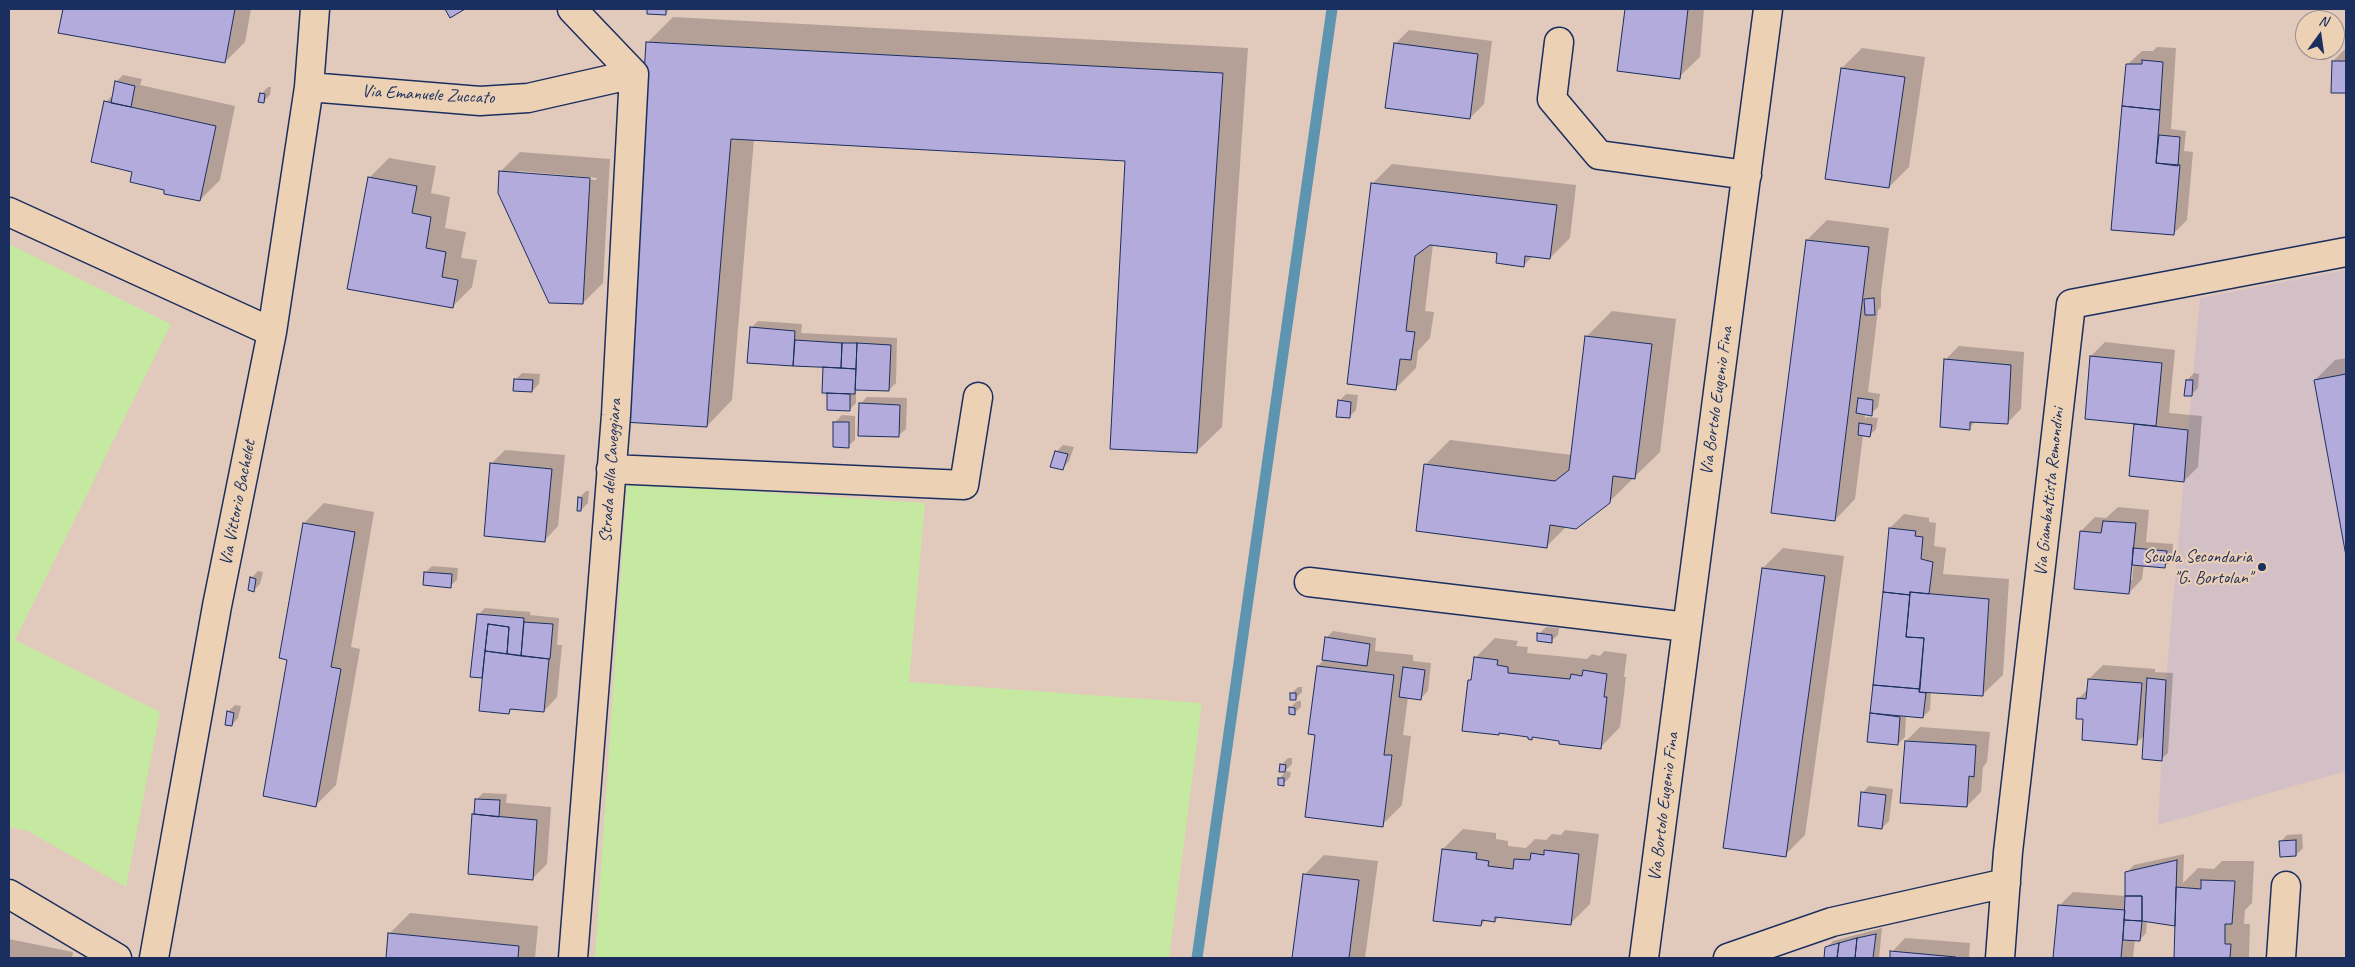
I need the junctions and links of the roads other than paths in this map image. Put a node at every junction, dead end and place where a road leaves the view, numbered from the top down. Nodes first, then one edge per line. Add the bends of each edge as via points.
1 (315, 9) edge
2 (572, 9) edge
3 (1768, 9) edge
4 (1559, 42) dead end
5 (634, 74) junction
6 (309, 87) junction
7 (1747, 175) junction
8 (9, 212) edge
9 (2346, 252) edge
10 (272, 332) junction
11 (978, 397) dead end
12 (611, 469) junction
13 (1309, 582) dead end
14 (1687, 627) junction
15 (2006, 883) junction
16 (2286, 886) dead end
17 (9, 894) edge
18 (117, 958) edge
19 (154, 958) edge
20 (572, 958) edge
21 (1644, 958) edge
22 (1728, 958) edge
23 (2000, 958) edge
24 (2281, 958) edge

1 - 6 street
2 - 5 street
3 - 7 street, Via Bortolo Eugenio Fina
4 - 7 street via 1552,99 1598,155
5 - 6 street, Via Emanuele Zuccato via 528,98 480,101
5 - 12 street, Strada della Caveggiara
6 - 10 street
7 - 14 street, Via Bortolo Eugenio Fina
8 - 10 street
9 - 15 street, Via Giambattista Remondini via 2071,304
10 - 19 street, Via Vittorio Bachelet via 217,606
11 - 12 street via 964,485
12 - 20 street, Strada della Caveggiara
13 - 14 street
14 - 21 street, Via Bortolo Eugenio Fina
15 - 22 street via 1832,922
15 - 23 street, Via Giambattista Remondini
16 - 24 street
17 - 18 street

